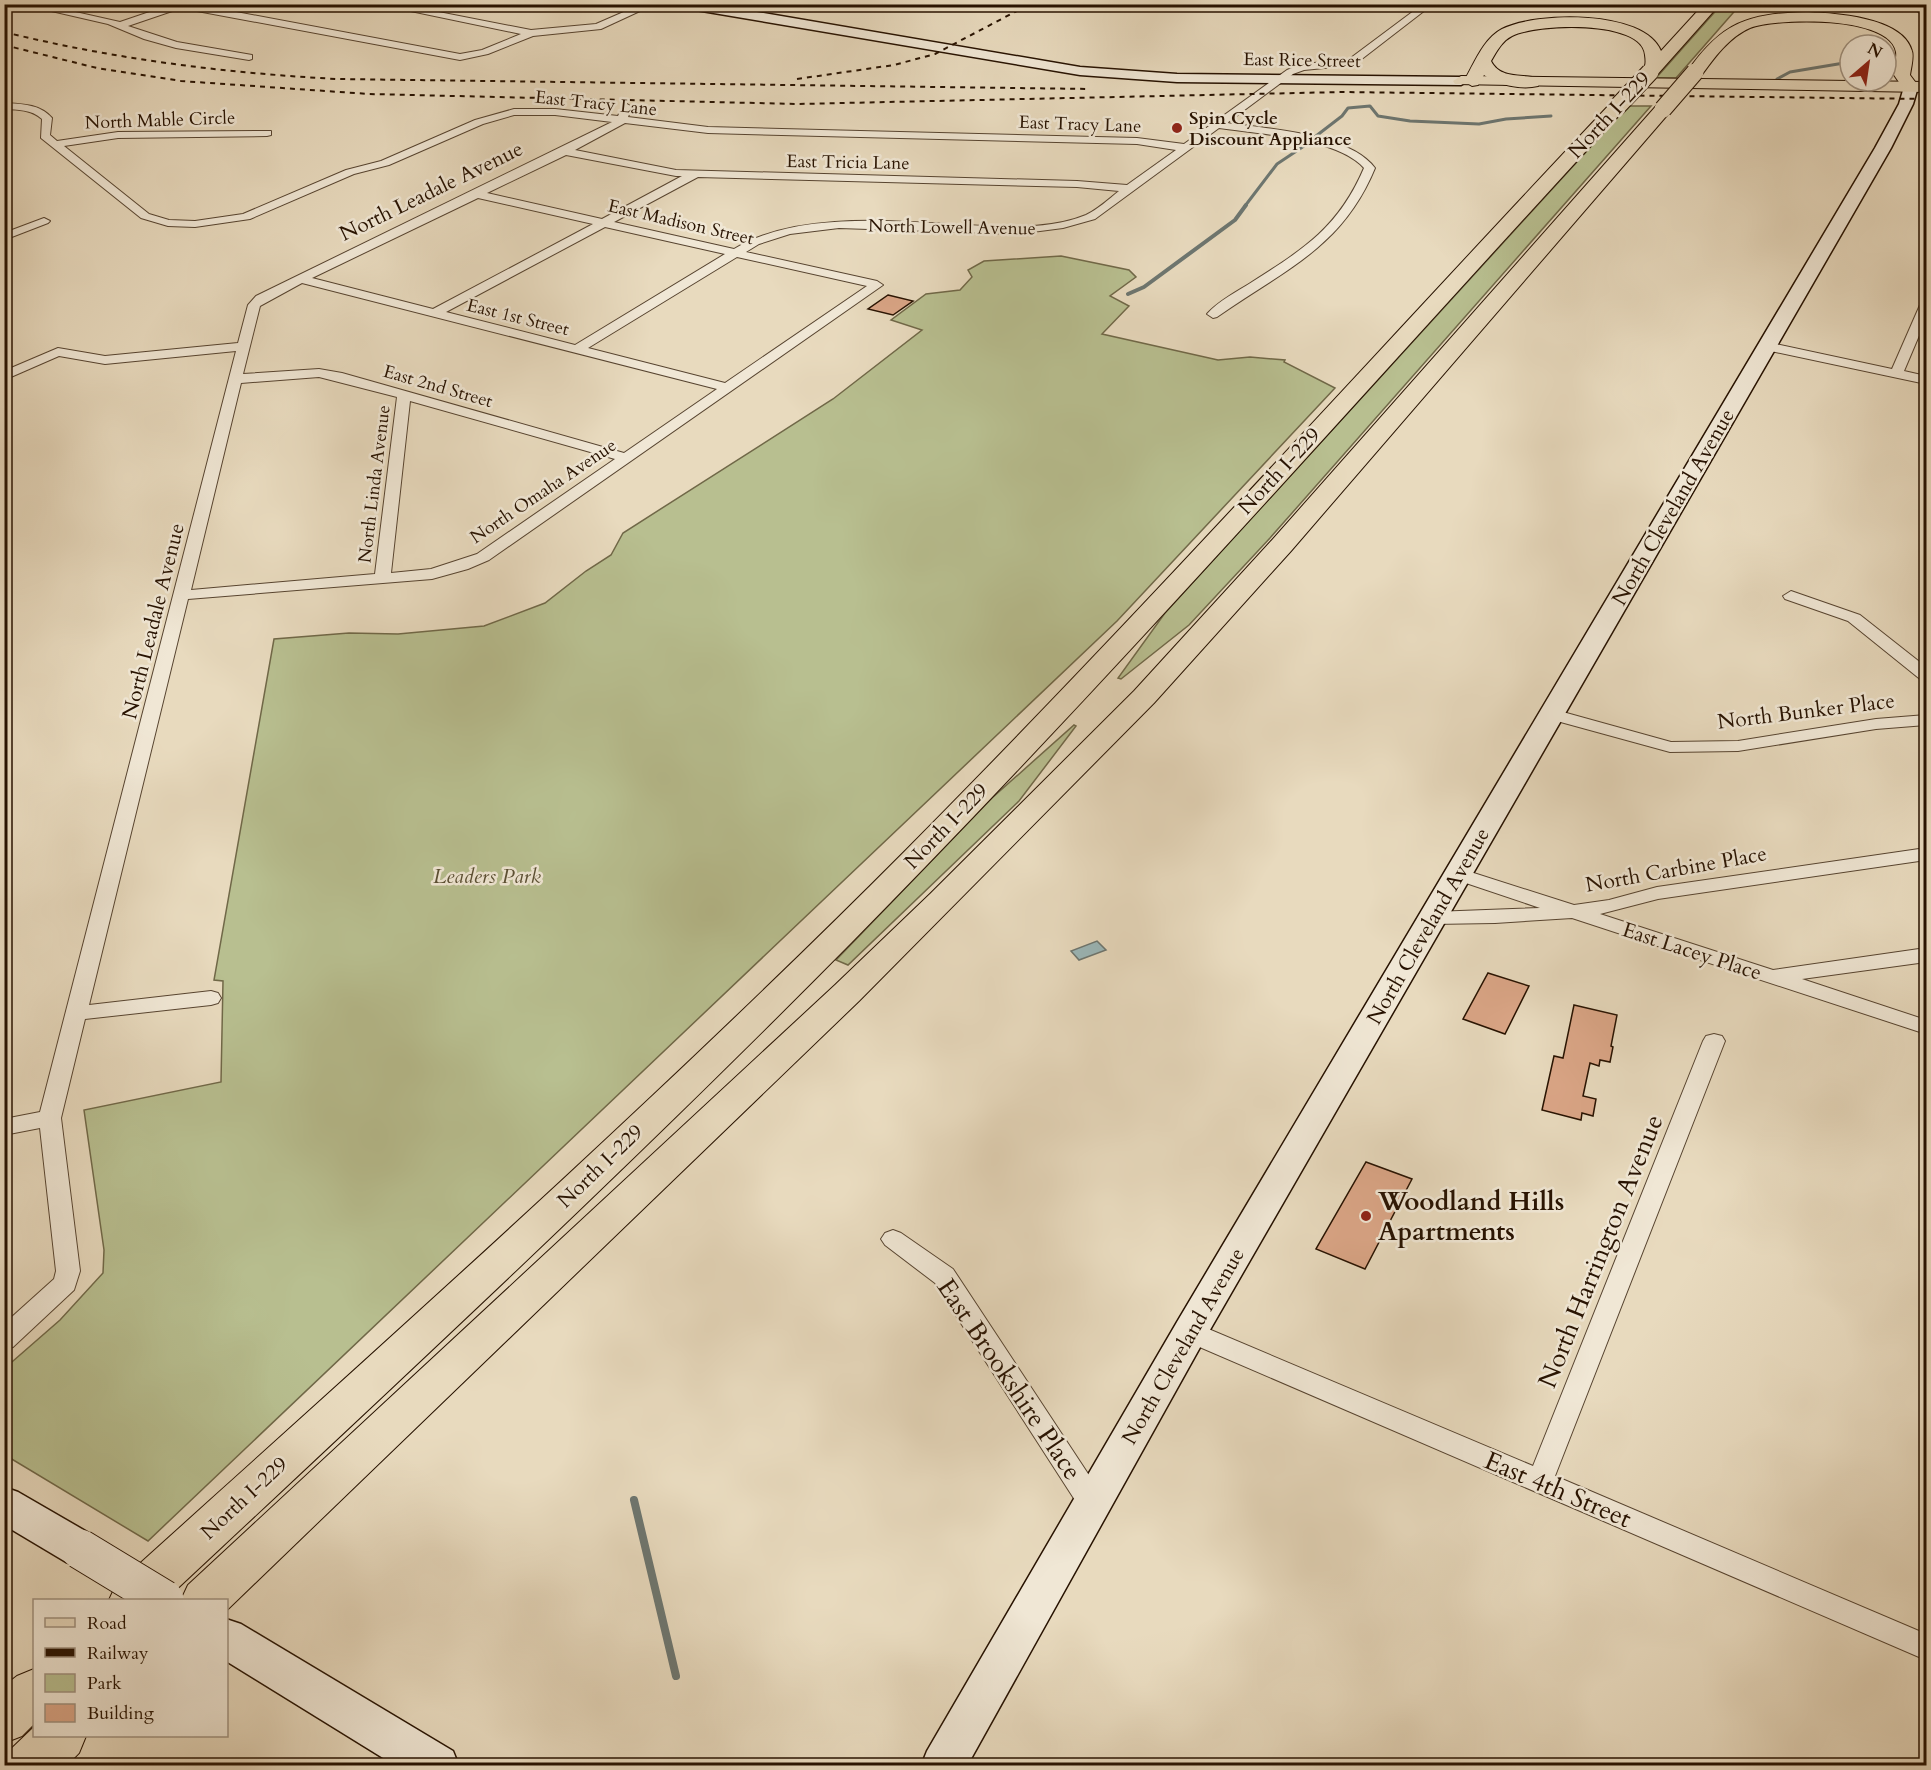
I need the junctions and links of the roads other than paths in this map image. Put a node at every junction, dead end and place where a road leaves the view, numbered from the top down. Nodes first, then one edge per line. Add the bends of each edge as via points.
1 (25, 4) edge
2 (381, 4) edge
3 (651, 4) edge
4 (684, 4) edge
5 (762, 4) edge
6 (1429, 4) edge
7 (1713, 4) edge
8 (1751, 4) edge
9 (183, 5) edge
10 (1538, 8) dead end
11 (740, 14) junction
12 (1886, 14) dead end
13 (120, 25) junction
14 (531, 33) junction
15 (1713, 49) junction
16 (249, 57) dead end
17 (1484, 62) junction
18 (1652, 70) junction
19 (1281, 79) junction
20 (1467, 81) junction
21 (1532, 82) junction
22 (1919, 87) edge
23 (4, 106) edge
24 (624, 114) junction
25 (1218, 125) junction
26 (267, 133) dead end
27 (56, 144) junction
28 (1187, 148) junction
29 (564, 151) junction
30 (694, 174) junction
31 (1132, 189) junction
32 (477, 194) junction
33 (44, 221) dead end
34 (603, 223) junction
35 (4, 237) edge
36 (735, 252) junction
37 (301, 279) junction
38 (877, 285) joint
39 (1926, 305) edge
40 (433, 314) junction
41 (1213, 314) dead end
42 (244, 346) junction
43 (1766, 346) junction
44 (576, 350) junction
45 (1897, 373) junction
46 (4, 376) edge
47 (236, 379) junction
48 (1926, 380) edge
49 (727, 388) junction
50 (404, 396) junction
51 (627, 458) junction
52 (382, 578) junction
53 (183, 595) junction
54 (1791, 596) dead end
55 (1926, 675) edge
56 (1552, 714) junction
57 (1926, 720) edge
58 (1926, 854) edge
59 (1458, 874) junction
60 (1570, 912) junction
61 (1433, 918) junction
62 (1926, 955) edge
63 (1770, 976) junction
64 (211, 998) dead end
65 (77, 1013) junction
66 (1926, 1027) edge
67 (1714, 1041) dead end
68 (51, 1118) junction
69 (4, 1127) edge
70 (893, 1239) dead end
71 (1190, 1332) junction
72 (4, 1340) edge
73 (1540, 1481) junction
74 (1092, 1503) junction
75 (4, 1504) edge
76 (134, 1599) edge
77 (162, 1599) edge
78 (206, 1599) edge
79 (228, 1639) edge
80 (1926, 1647) edge
81 (33, 1693) edge
82 (4, 1719) edge
83 (60, 1737) edge
84 (29, 1766) edge
85 (437, 1766) edge
86 (943, 1766) edge

1 - 13 street
2 - 14 street
3 - 14 street via 598,27
4 - 11 street, East Rice Street
5 - 11 street
6 - 19 street, North Lowell Avenue via 1351,63 1302,67
7 - 18 highway, North I-229
8 - 15 highway
9 - 13 street
9 - 14 street via 460,57 485,52
10 - 20 highway via 1495,30
11 - 19 street, East Rice Street via 1070,70 1154,77
12 - 22 highway via 1902,25 1913,42
13 - 16 street via 158,40
15 - 22 highway via 1744,25 1766,19 1802,16 1844,20 1872,26 1898,40 1904,51 1902,75
15 - 78 highway, North I-229, bridge via 1282,545 1125,716 847,993
17 - 18 highway via 1499,38 1513,29 1540,23 1577,22 1619,29 1646,40 1653,51
17 - 20 highway
17 - 21 highway via 1492,74
18 - 76 highway, North I-229, bridge via 915,859 507,1255
19 - 20 street, East Rice Street
19 - 25 street, North Lowell Avenue
20 - 21 main road, East Rice Street
21 - 22 main road, East Rice Street
22 - 43 street, North Cleveland Avenue
23 - 27 street, East Tracy Lane via 28,108 46,115 45,136
24 - 27 street, East Tracy Lane via 534,111 496,116 393,160 350,172 255,214 214,223 168,223 145,216
24 - 28 street, East Tracy Lane via 708,130 1137,141
24 - 29 street, North Leadale Avenue via 603,133
25 - 28 street, North Lowell Avenue
25 - 41 street via 1340,147 1364,159 1370,168 1357,199 1327,235 1281,271
26 - 27 street, North Mable Circle via 118,135
28 - 31 street, North Lowell Avenue
29 - 30 street, East Tricia Lane
29 - 32 street, North Leadale Avenue
30 - 31 street, East Tricia Lane via 1077,184
30 - 34 street
31 - 36 street, North Lowell Avenue via 1091,217 1059,226 1017,230 826,225 775,234
32 - 34 street, East Madison Street
32 - 37 street, North Leadale Avenue
33 - 35 street
34 - 36 street, East Madison Street
34 - 40 street
36 - 38 street, East Madison Street
36 - 44 street, North Lowell Avenue
37 - 40 street, East 1st Street
37 - 42 street, North Leadale Avenue via 256,302
38 - 49 street, North Omaha Avenue
39 - 45 street
40 - 44 street, East 1st Street
42 - 46 street via 112,359 64,351
42 - 47 street, North Leadale Avenue
43 - 45 street
43 - 56 street, North Cleveland Avenue
44 - 49 street, East 1st Street
45 - 48 street
47 - 50 street, East 2nd Street via 320,373
47 - 53 street, North Leadale Avenue
49 - 51 street, North Omaha Avenue
50 - 51 street, East 2nd Street
50 - 52 street, North Linda Avenue
51 - 52 street, North Omaha Avenue via 483,557 432,574
52 - 53 street, North Omaha Avenue
53 - 65 street, North Leadale Avenue
54 - 55 street via 1854,618
56 - 57 street, North Bunker Place via 1670,747 1738,746
56 - 59 street, North Cleveland Avenue
58 - 60 street, North Carbine Place via 1657,893
59 - 60 street, East Lacey Place
59 - 61 street, North Cleveland Avenue
60 - 61 street, North Carbine Place
60 - 63 street, East Lacey Place
61 - 71 street, North Cleveland Avenue
62 - 63 street
63 - 66 street, East Lacey Place
64 - 65 street
65 - 68 street, North Leadale Avenue
67 - 73 street, North Harrington Avenue
68 - 69 street
68 - 72 street, North Leadale Avenue via 68,1271 58,1292
70 - 74 street, East Brookshire Place via 945,1276
71 - 73 street, East 4th Street
71 - 74 street, North Cleveland Avenue
73 - 80 street, East 4th Street
74 - 86 street, North Cleveland Avenue
75 - 77 street, bridge
79 - 85 street
81 - 82 highway
83 - 84 highway

